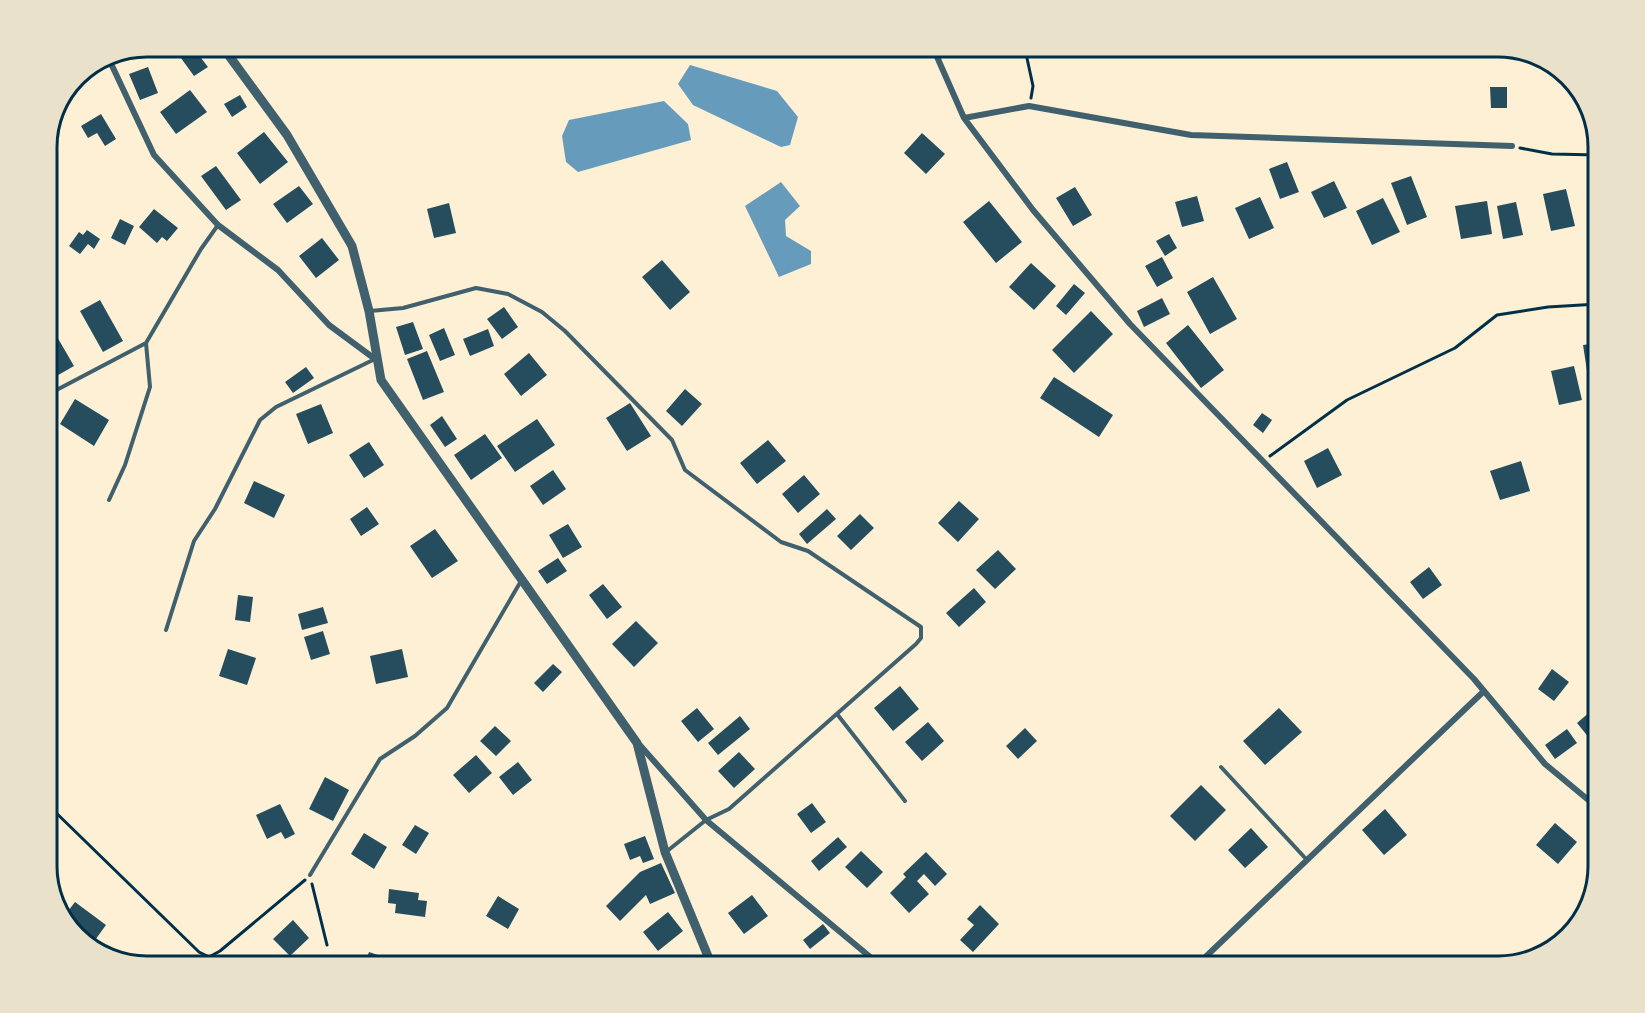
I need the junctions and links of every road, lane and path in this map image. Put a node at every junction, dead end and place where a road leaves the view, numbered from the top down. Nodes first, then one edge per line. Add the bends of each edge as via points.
1 (230, 57) edge
2 (937, 57) edge
3 (1027, 57) edge
4 (111, 65) edge
5 (1029, 106) junction
6 (964, 118) junction
7 (1512, 147) joint
8 (1588, 155) edge
9 (218, 225) junction
10 (1588, 305) edge
11 (369, 311) junction
12 (146, 343) junction
13 (375, 359) junction
14 (57, 390) edge
15 (1263, 460) junction
16 (109, 500) dead end
17 (523, 578) junction
18 (166, 630) dead end
19 (1484, 691) junction
20 (837, 714) junction
21 (637, 742) junction
22 (1221, 767) dead end
23 (1588, 799) edge
24 (905, 801) dead end
25 (57, 814) edge
26 (706, 820) junction
27 (665, 852) junction
28 (1307, 860) junction
29 (310, 875) junction
30 (327, 945) dead end
31 (207, 956) edge
32 (211, 956) edge
33 (708, 956) edge
34 (869, 956) edge
35 (1206, 956) edge

1 - 11 street via 287,135 333,210 352,246
2 - 6 street
3 - 5 path via 1033,86
4 - 9 street via 154,155
5 - 6 street
5 - 7 street via 1191,135
6 - 15 street via 1033,210 1130,324
7 - 8 path
9 - 12 lane
9 - 13 street via 278,270 329,325
10 - 15 path via 1497,315 1455,348 1347,400
11 - 13 street
11 - 20 lane via 403,308 476,288 508,294 542,312 672,440 686,470 781,542 808,551 921,627 921,638 916,644
12 - 14 lane
12 - 16 lane via 150,387 125,465
13 - 17 street via 381,380
13 - 18 lane via 276,407 260,420 215,509 194,541
15 - 19 street
17 - 21 street
17 - 29 lane via 447,708 380,759
19 - 23 street via 1545,764
19 - 28 street
20 - 24 lane
20 - 26 lane via 729,809
21 - 26 street
21 - 27 street
22 - 28 lane
25 - 31 path
26 - 27 lane
26 - 34 street
27 - 33 street
28 - 35 street
29 - 30 path
29 - 32 path

